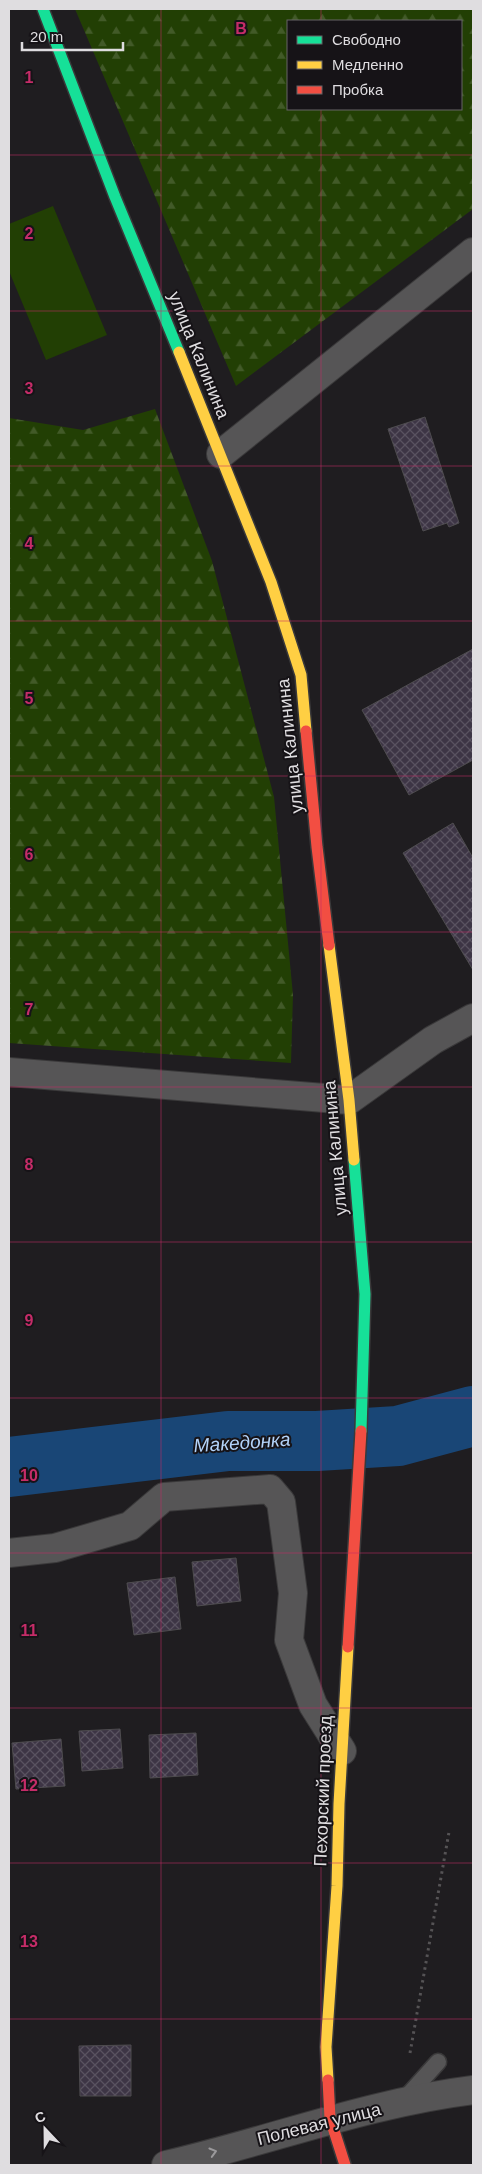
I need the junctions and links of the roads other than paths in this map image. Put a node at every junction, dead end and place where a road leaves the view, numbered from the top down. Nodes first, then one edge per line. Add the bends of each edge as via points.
1 (43, 9) edge
2 (473, 252) edge
3 (221, 454) junction
4 (473, 1018) edge
5 (9, 1072) edge
6 (349, 1100) junction
7 (358, 1465) joint
8 (9, 1553) edge
9 (342, 1751) junction
10 (438, 2062) dead end
11 (473, 2090) edge
12 (401, 2104) junction
13 (330, 2118) junction
14 (166, 2165) edge
15 (346, 2165) edge

1 - 3 main road, улица Калинина via 115,197
2 - 3 street
3 - 6 main road, улица Калинина via 272,582 301,675 317,847
4 - 6 street via 433,1040
5 - 6 street
6 - 7 main road, улица Калинина via 365,1294
7 - 9 main road, Пехорский проезд
8 - 9 street via 55,1548 130,1526 164,1497 270,1489 281,1502 293,1593 289,1640 313,1705
9 - 13 main road, Пехорский проезд via 326,2047
10 - 12 lane
11 - 12 street, Полевая улица
12 - 13 street, Полевая улица
14 -> 13 street, Полевая улица
13 - 15 main road, Пехорский проезд

